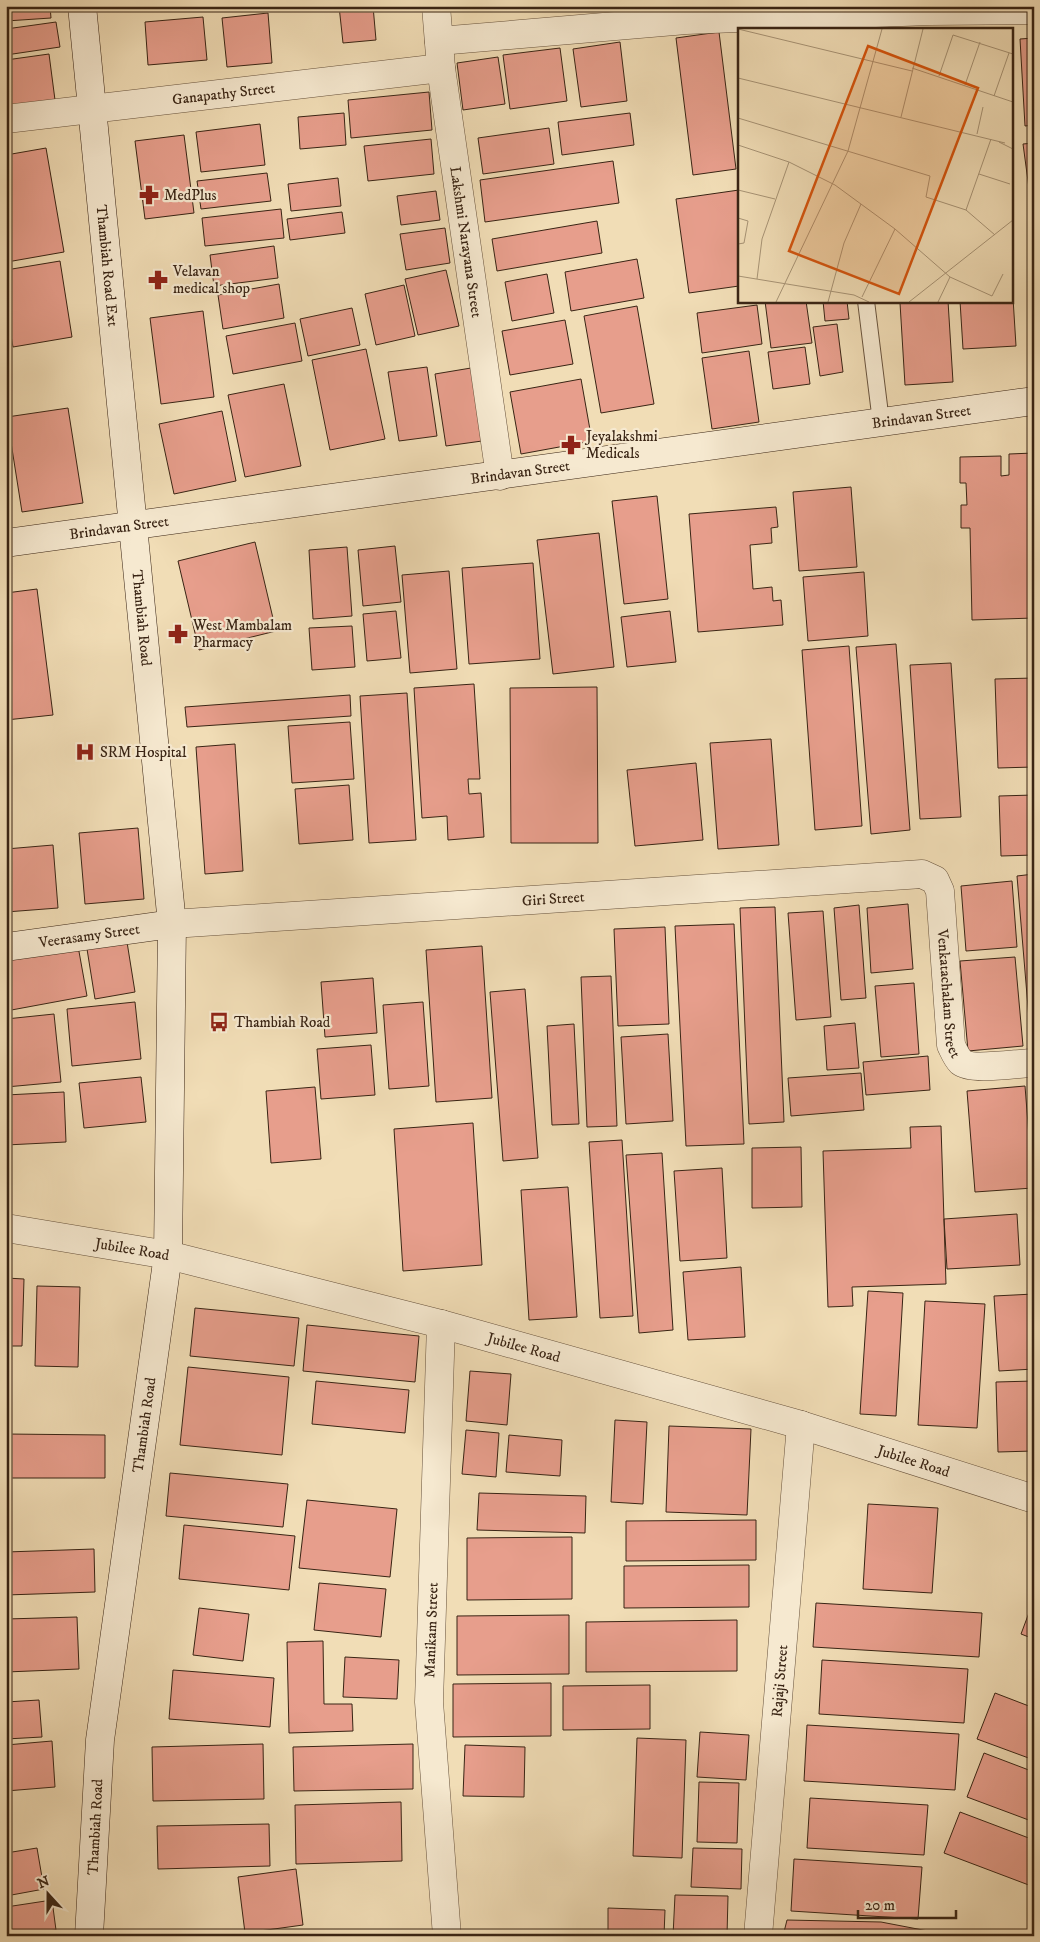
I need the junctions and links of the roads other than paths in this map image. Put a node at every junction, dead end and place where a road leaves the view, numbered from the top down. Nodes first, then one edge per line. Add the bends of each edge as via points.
1 (82, 6) edge
2 (436, 6) edge
3 (928, 8) edge
4 (1034, 10) edge
5 (686, 13) edge
6 (439, 41) junction
7 (441, 68) junction
8 (90, 108) junction
9 (6, 119) edge
10 (866, 302) edge
11 (1034, 401) edge
12 (881, 422) junction
13 (500, 476) junction
14 (132, 525) junction
15 (6, 543) edge
16 (935, 880) joint
17 (172, 924) junction
18 (6, 947) edge
19 (1034, 1062) edge
20 (6, 1228) edge
21 (168, 1255) junction
22 (441, 1324) junction
23 (801, 1424) junction
24 (1034, 1500) edge
25 (89, 1936) edge
26 (447, 1936) edge
27 (758, 1936) edge

1 - 8 street, Thambiah Road Ext
2 - 6 street, Lakshmi Narayana Street
3 - 4 street
3 - 5 street
5 - 6 street
6 - 7 street, Lakshmi Narayana Street
7 - 8 street, Ganapathy Street
7 - 13 street, Lakshmi Narayana Street
8 - 9 street, Ganapathy Street
8 - 14 street, Thambiah Road Ext
10 - 12 lane
11 - 12 street, Brindavan Street
12 - 13 street, Brindavan Street
13 - 14 street, Brindavan Street
14 - 15 street, Brindavan Street
14 - 17 street, Thambiah Road
16 - 17 street, Giri Street via 922,874
16 - 19 street, Venkatachalam Street via 941,899 951,1045 955,1055 962,1063 972,1066
17 - 18 street, Veerasamy Street
17 - 21 street, Thambiah Road
20 - 21 street, Jubilee Road
21 - 22 street, Jubilee Road
21 - 25 street, Thambiah Road via 100,1740
22 - 23 street, Jubilee Road
22 - 26 street, Manikam Street via 429,1702
23 - 24 street, Jubilee Road
23 - 27 street, Rajaji Street

